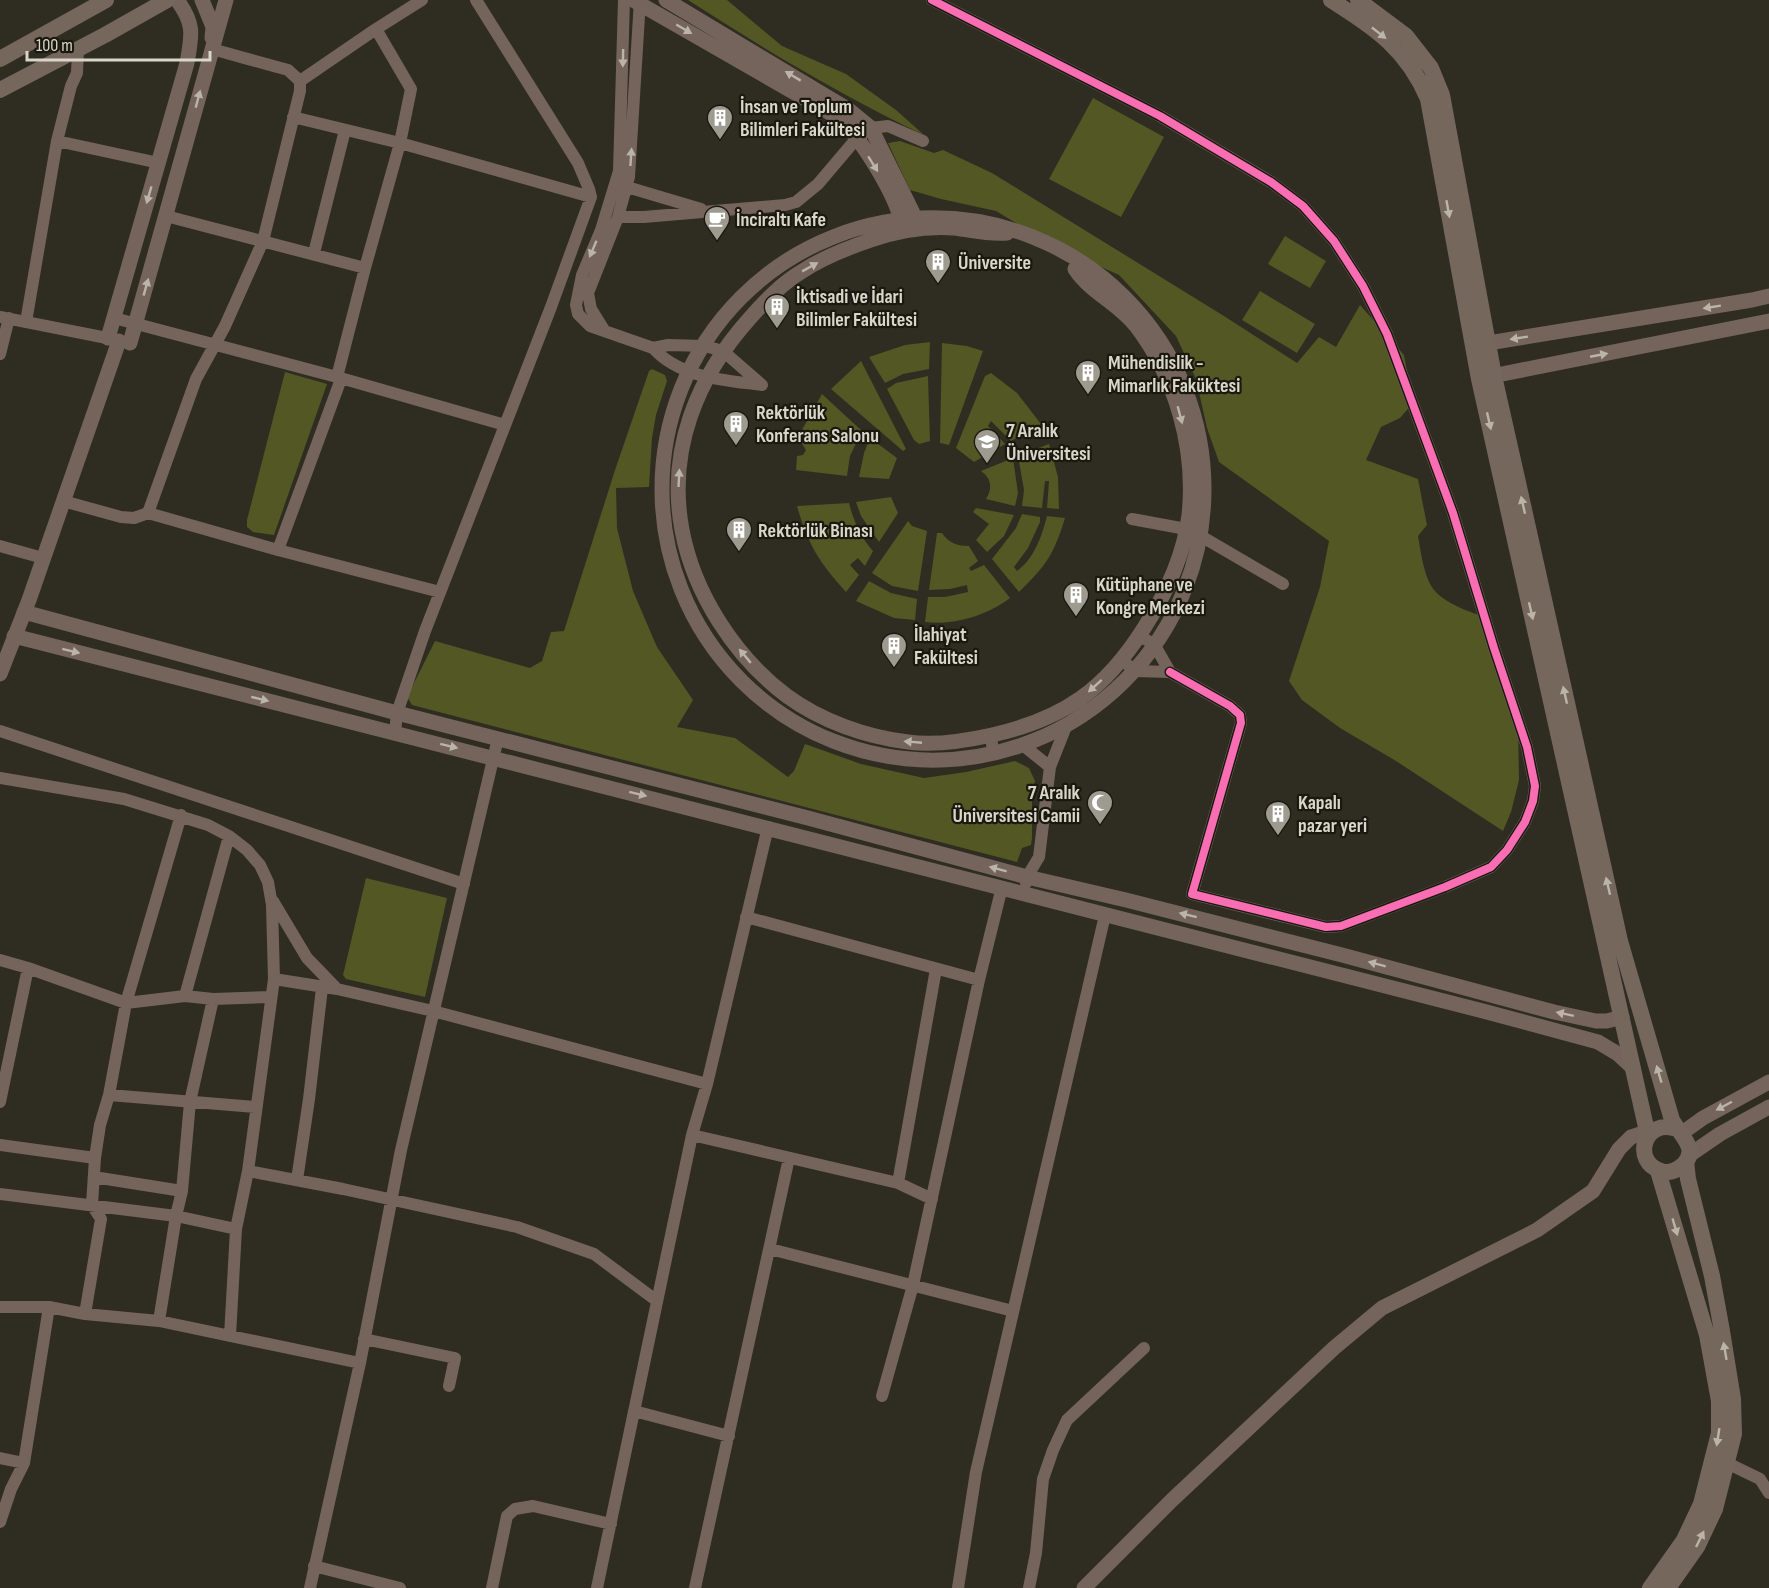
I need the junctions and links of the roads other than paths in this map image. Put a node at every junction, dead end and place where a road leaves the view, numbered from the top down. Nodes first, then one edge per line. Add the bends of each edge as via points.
1 (106, 0) edge
2 (166, 0) edge
3 (177, 0) edge
4 (202, 0) edge
5 (226, 0) edge
6 (422, 0) edge
7 (476, 0) edge
8 (666, 0) edge
9 (932, 0) edge
10 (1331, 0) edge
11 (1358, 0) edge
12 (634, 1) edge
13 (376, 29) junction
14 (78, 49) junction
15 (212, 50) junction
16 (0, 59) edge
17 (300, 81) junction
18 (0, 90) edge
19 (293, 117) junction
20 (871, 128) junction
21 (345, 130) junction
22 (857, 138) junction
23 (57, 141) junction
24 (923, 141) dead end
25 (400, 143) junction
26 (159, 163) junction
27 (627, 188) junction
28 (591, 197) junction
29 (708, 211) junction
30 (906, 213) junction
31 (166, 216) junction
32 (618, 217) junction
33 (910, 230) junction
34 (1007, 232) junction
35 (263, 240) junction
36 (314, 254) junction
37 (364, 268) junction
38 (1769, 296) edge
39 (4, 318) edge
40 (114, 318) junction
41 (1769, 321) edge
42 (26, 322) junction
43 (135, 324) junction
44 (604, 330) junction
45 (119, 341) junction
46 (1480, 344) junction
47 (215, 345) junction
48 (705, 346) junction
49 (653, 348) junction
50 (723, 351) junction
51 (0, 354) edge
52 (691, 371) junction
53 (1486, 377) junction
54 (339, 378) junction
55 (706, 378) junction
56 (505, 425) junction
57 (63, 501) junction
58 (148, 513) junction
59 (1131, 519) dead end
60 (1192, 532) junction
61 (0, 546) edge
62 (278, 550) junction
63 (43, 558) junction
64 (1283, 584) dead end
65 (440, 592) junction
66 (24, 612) junction
67 (14, 636) junction
68 (1139, 636) junction
69 (1154, 644) junction
70 (1122, 660) junction
71 (2, 665) edge
72 (1135, 671) junction
73 (1170, 672) junction
74 (397, 713) junction
75 (1065, 729) junction
76 (0, 731) edge
77 (395, 733) junction
78 (990, 735) junction
79 (498, 738) junction
80 (1024, 746) junction
81 (994, 753) junction
82 (494, 758) junction
83 (1050, 767) junction
84 (0, 778) edge
85 (181, 815) junction
86 (768, 827) junction
87 (229, 836) junction
88 (1027, 877) junction
89 (464, 884) junction
90 (1002, 887) junction
91 (1025, 893) junction
92 (270, 897) junction
93 (1106, 915) junction
94 (746, 917) junction
95 (0, 960) edge
96 (28, 968) junction
97 (936, 969) junction
98 (274, 979) junction
99 (979, 980) junction
100 (322, 988) junction
101 (337, 989) junction
102 (185, 996) junction
103 (271, 997) junction
104 (213, 999) junction
105 (126, 1003) junction
106 (433, 1011) junction
107 (1622, 1017) junction
108 (1633, 1068) junction
109 (3, 1073) edge
110 (1769, 1082) edge
111 (707, 1084) junction
112 (109, 1095) junction
113 (0, 1102) edge
114 (190, 1102) junction
115 (255, 1107) junction
116 (1769, 1107) edge
117 (1679, 1131) junction
118 (1647, 1134) junction
119 (692, 1136) junction
120 (0, 1145) edge
121 (95, 1158) junction
122 (789, 1158) junction
123 (1687, 1158) junction
124 (248, 1171) junction
125 (1658, 1171) junction
126 (94, 1177) junction
127 (297, 1180) junction
128 (898, 1183) junction
129 (182, 1191) junction
130 (0, 1194) edge
131 (932, 1199) junction
132 (391, 1200) junction
133 (92, 1205) junction
134 (176, 1216) junction
135 (236, 1229) junction
136 (770, 1249) junction
137 (913, 1285) junction
138 (657, 1301) junction
139 (0, 1307) edge
140 (49, 1307) junction
141 (1014, 1311) junction
142 (85, 1314) junction
143 (159, 1321) junction
144 (230, 1336) junction
145 (364, 1340) junction
146 (1144, 1348) dead end
147 (360, 1362) junction
148 (448, 1386) dead end
149 (882, 1396) dead end
150 (634, 1411) junction
151 (729, 1436) junction
152 (0, 1458) edge
153 (24, 1463) junction
154 (1727, 1463) junction
155 (1769, 1493) edge
156 (0, 1522) edge
157 (611, 1524) junction
158 (314, 1566) junction
159 (310, 1588) edge
160 (400, 1588) edge
161 (492, 1588) edge
162 (597, 1588) edge
163 (695, 1588) edge
164 (958, 1588) edge
165 (1029, 1588) edge
166 (1084, 1588) edge
167 (1650, 1588) edge
168 (1668, 1588) edge

1 - 16 main road
2 - 14 main road
3 - 26 street via 188,15 193,33
4 - 15 street via 213,27
5 - 15 street
6 - 13 street
7 - 28 street via 578,163
20 -> 8 street via 849,110
9 - 73 street via 1160,116 1271,182 1303,206 1334,241 1387,334 1453,513 1527,747 1535,786 1526,822 1491,867 1341,927 1326,927 1192,894 1241,723 1240,715 1230,706
10 -> 46 main road via 1396,46 1418,75 1428,99
11 - 46 main road via 1406,36 1431,68 1442,95
12 -> 22 street via 837,117
27 -> 12 street via 632,162
12 -> 44 street via 619,171 582,275 576,305 585,322
13 - 17 street
13 - 25 street via 411,89
14 - 18 main road
14 - 23 street via 77,73
15 - 17 street via 288,70
31 -> 15 street
17 - 19 street
19 - 21 street
19 - 35 street
20 - 22 street
20 - 24 street via 888,126
20 - 30 street
21 - 25 street
21 - 36 street
22 - 29 street via 818,184 796,202
22 -> 30 street
23 - 26 street
23 - 42 street
25 - 28 street
25 - 37 street
26 -> 40 street
27 - 29 street
27 - 32 street
28 - 56 street
29 - 32 street
30 - 33 street
30 - 34 street via 942,210 979,216 994,221
30 - 48 street via 842,233 795,257 758,287
31 - 35 street
43 -> 31 street
32 - 44 street via 588,294 591,309
33 - 34 street
50 -> 33 street via 765,301 799,273 852,247
34 - 60 street via 1098,278 1119,292 1150,324 1182,379 1197,429 1203,498
35 - 36 street
35 - 47 street
36 - 37 street
37 - 54 street
38 -> 46 street
39 - 42 street
39 - 51 street
40 - 43 street
40 - 45 street
53 -> 41 street
42 - 45 street
43 - 45 street
43 - 47 street
44 - 49 street
45 - 57 street
46 - 53 main road
47 - 54 street
47 - 58 street via 196,379
48 - 49 street
48 - 50 street
48 - 52 street
49 - 52 street via 662,357
50 - 55 street
50 - 55 street via 762,385
52 - 55 street
52 - 81 street via 668,437 663,471 663,523 675,575 708,642 736,676 761,698 809,729 851,747 884,756 918,759 969,758
53 -> 107 main road
117 -> 53 main road via 1672,1120 1620,941
54 - 56 street
54 - 62 street
78 -> 55 street via 915,743 845,727 787,696 736,645 705,595 682,530 679,483 683,442
56 - 65 street
57 - 58 street via 121,517
57 - 63 street
58 - 62 street
59 - 60 street
60 - 64 street
60 - 68 street via 1160,602
60 - 69 street via 1186,582
61 - 63 street
62 - 65 street
63 - 66 street
65 - 74 street
66 - 67 street
66 - 74 street
67 - 71 street
67 -> 77 street
68 - 69 street
68 - 70 street
69 - 72 street
69 - 73 street
70 - 72 street
70 -> 78 street via 1068,708 1038,722
72 - 73 street
72 - 75 street via 1112,695
74 - 77 street
74 - 79 street
75 - 80 street
75 - 83 street
76 - 89 street
77 -> 82 street
78 - 81 street
79 - 82 street
88 -> 79 street
80 - 81 street
80 - 83 street
82 -> 86 street
82 - 89 street
83 - 88 street via 1039,857
84 - 85 street via 124,799
85 - 87 street
85 - 105 street
86 - 90 street
86 - 94 street
87 - 92 street via 260,865
87 - 102 street
88 - 91 street
107 -> 88 street via 1596,1021 1554,1012
89 - 106 street
90 - 91 street
90 - 99 street
91 - 93 street
92 - 98 street
92 - 101 street via 307,958
93 - 108 street via 1599,1042
93 - 141 street
94 - 97 street
94 - 111 street
95 - 96 street
96 - 105 street
96 - 109 street
97 - 99 street
97 - 128 street
98 - 100 street
98 - 103 street
99 - 131 street
100 - 101 street
100 - 127 street
101 - 106 street
102 - 104 street
102 - 105 street
103 - 104 street
103 - 115 street
104 - 114 street
105 - 112 street
106 - 111 street
106 - 132 street
107 - 108 main road
108 - 118 main road
109 - 113 street
110 -> 117 street
111 - 119 street
112 - 114 street
112 - 121 street
114 - 115 street
114 - 129 street
115 - 124 street
116 - 123 street
117 - 118 main road via 1665,1127
117 - 123 main road via 1688,1144
118 - 125 main road via 1645,1156
118 - 166 street via 1631,1137 1593,1191 1537,1230 1382,1308 1189,1484
119 - 122 street
119 - 138 street
120 - 121 street
121 - 126 street
122 - 128 street
122 - 136 street
123 - 125 main road via 1672,1172
154 -> 123 main road via 1734,1434 1733,1399
124 - 127 street
124 - 135 street
125 -> 167 main road via 1707,1335 1719,1401 1719,1433 1697,1513 1684,1540
126 - 129 street
126 - 133 street
127 - 132 street
128 - 131 street
129 - 134 street
130 - 133 street
131 - 137 street
132 - 138 street via 517,1227 594,1254
132 - 145 street
133 - 134 street
133 - 142 street via 101,1219
134 - 135 street
134 - 143 street
135 - 144 street
136 - 137 street
136 - 151 street
137 - 141 street
137 - 149 street
138 - 150 street
139 - 140 street
140 - 142 street
140 - 153 street
141 - 164 street via 976,1472
142 - 143 street
143 - 144 street
144 - 147 street
145 - 147 street
145 - 148 street via 455,1358
146 - 165 street via 1067,1420 1043,1479
147 - 158 street
150 - 151 street
150 - 157 street
151 - 163 street
152 - 153 street
153 - 156 street
154 - 155 street via 1760,1479
168 -> 154 main road via 1697,1548 1714,1509
157 - 161 street via 533,1506 516,1509 507,1516
157 - 162 street
158 - 159 street
158 - 160 street

